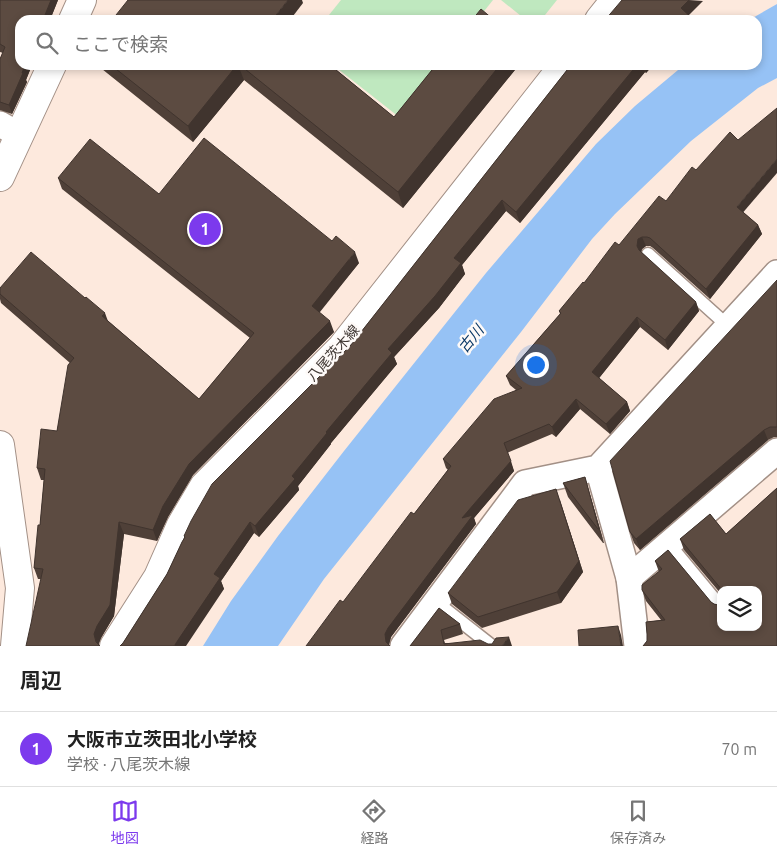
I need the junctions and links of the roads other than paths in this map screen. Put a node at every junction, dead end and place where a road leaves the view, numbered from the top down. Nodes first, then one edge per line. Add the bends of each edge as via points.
1 (82, 0) edge
2 (615, 0) edge
3 (75, 15) edge
4 (603, 15) edge
5 (49, 70) edge
6 (560, 70) edge
7 (10, 130) edge
8 (0, 177) edge
9 (648, 254) edge
10 (777, 273) edge
11 (728, 326) junction
12 (0, 445) edge
13 (777, 451) edge
14 (598, 468) junction
15 (668, 544) junction
16 (629, 578) junction
17 (436, 602) junction
18 (717, 602) edge
19 (15, 646) edge
20 (114, 646) edge
21 (403, 646) edge
22 (492, 646) edge
23 (637, 646) edge

1 - 3 main road
2 - 4 main road
5 - 7 main road
6 - 20 main road, 八尾茨木線 via 342,347 204,486 181,525 158,577
7 - 8 main road
9 - 11 lane
10 - 11 street
11 - 14 street
12 - 19 main road via 20,588
13 - 15 street
14 - 16 street
14 - 17 street via 525,483
15 - 16 street
15 - 18 lane
16 - 23 street
17 - 21 street
17 - 22 lane

